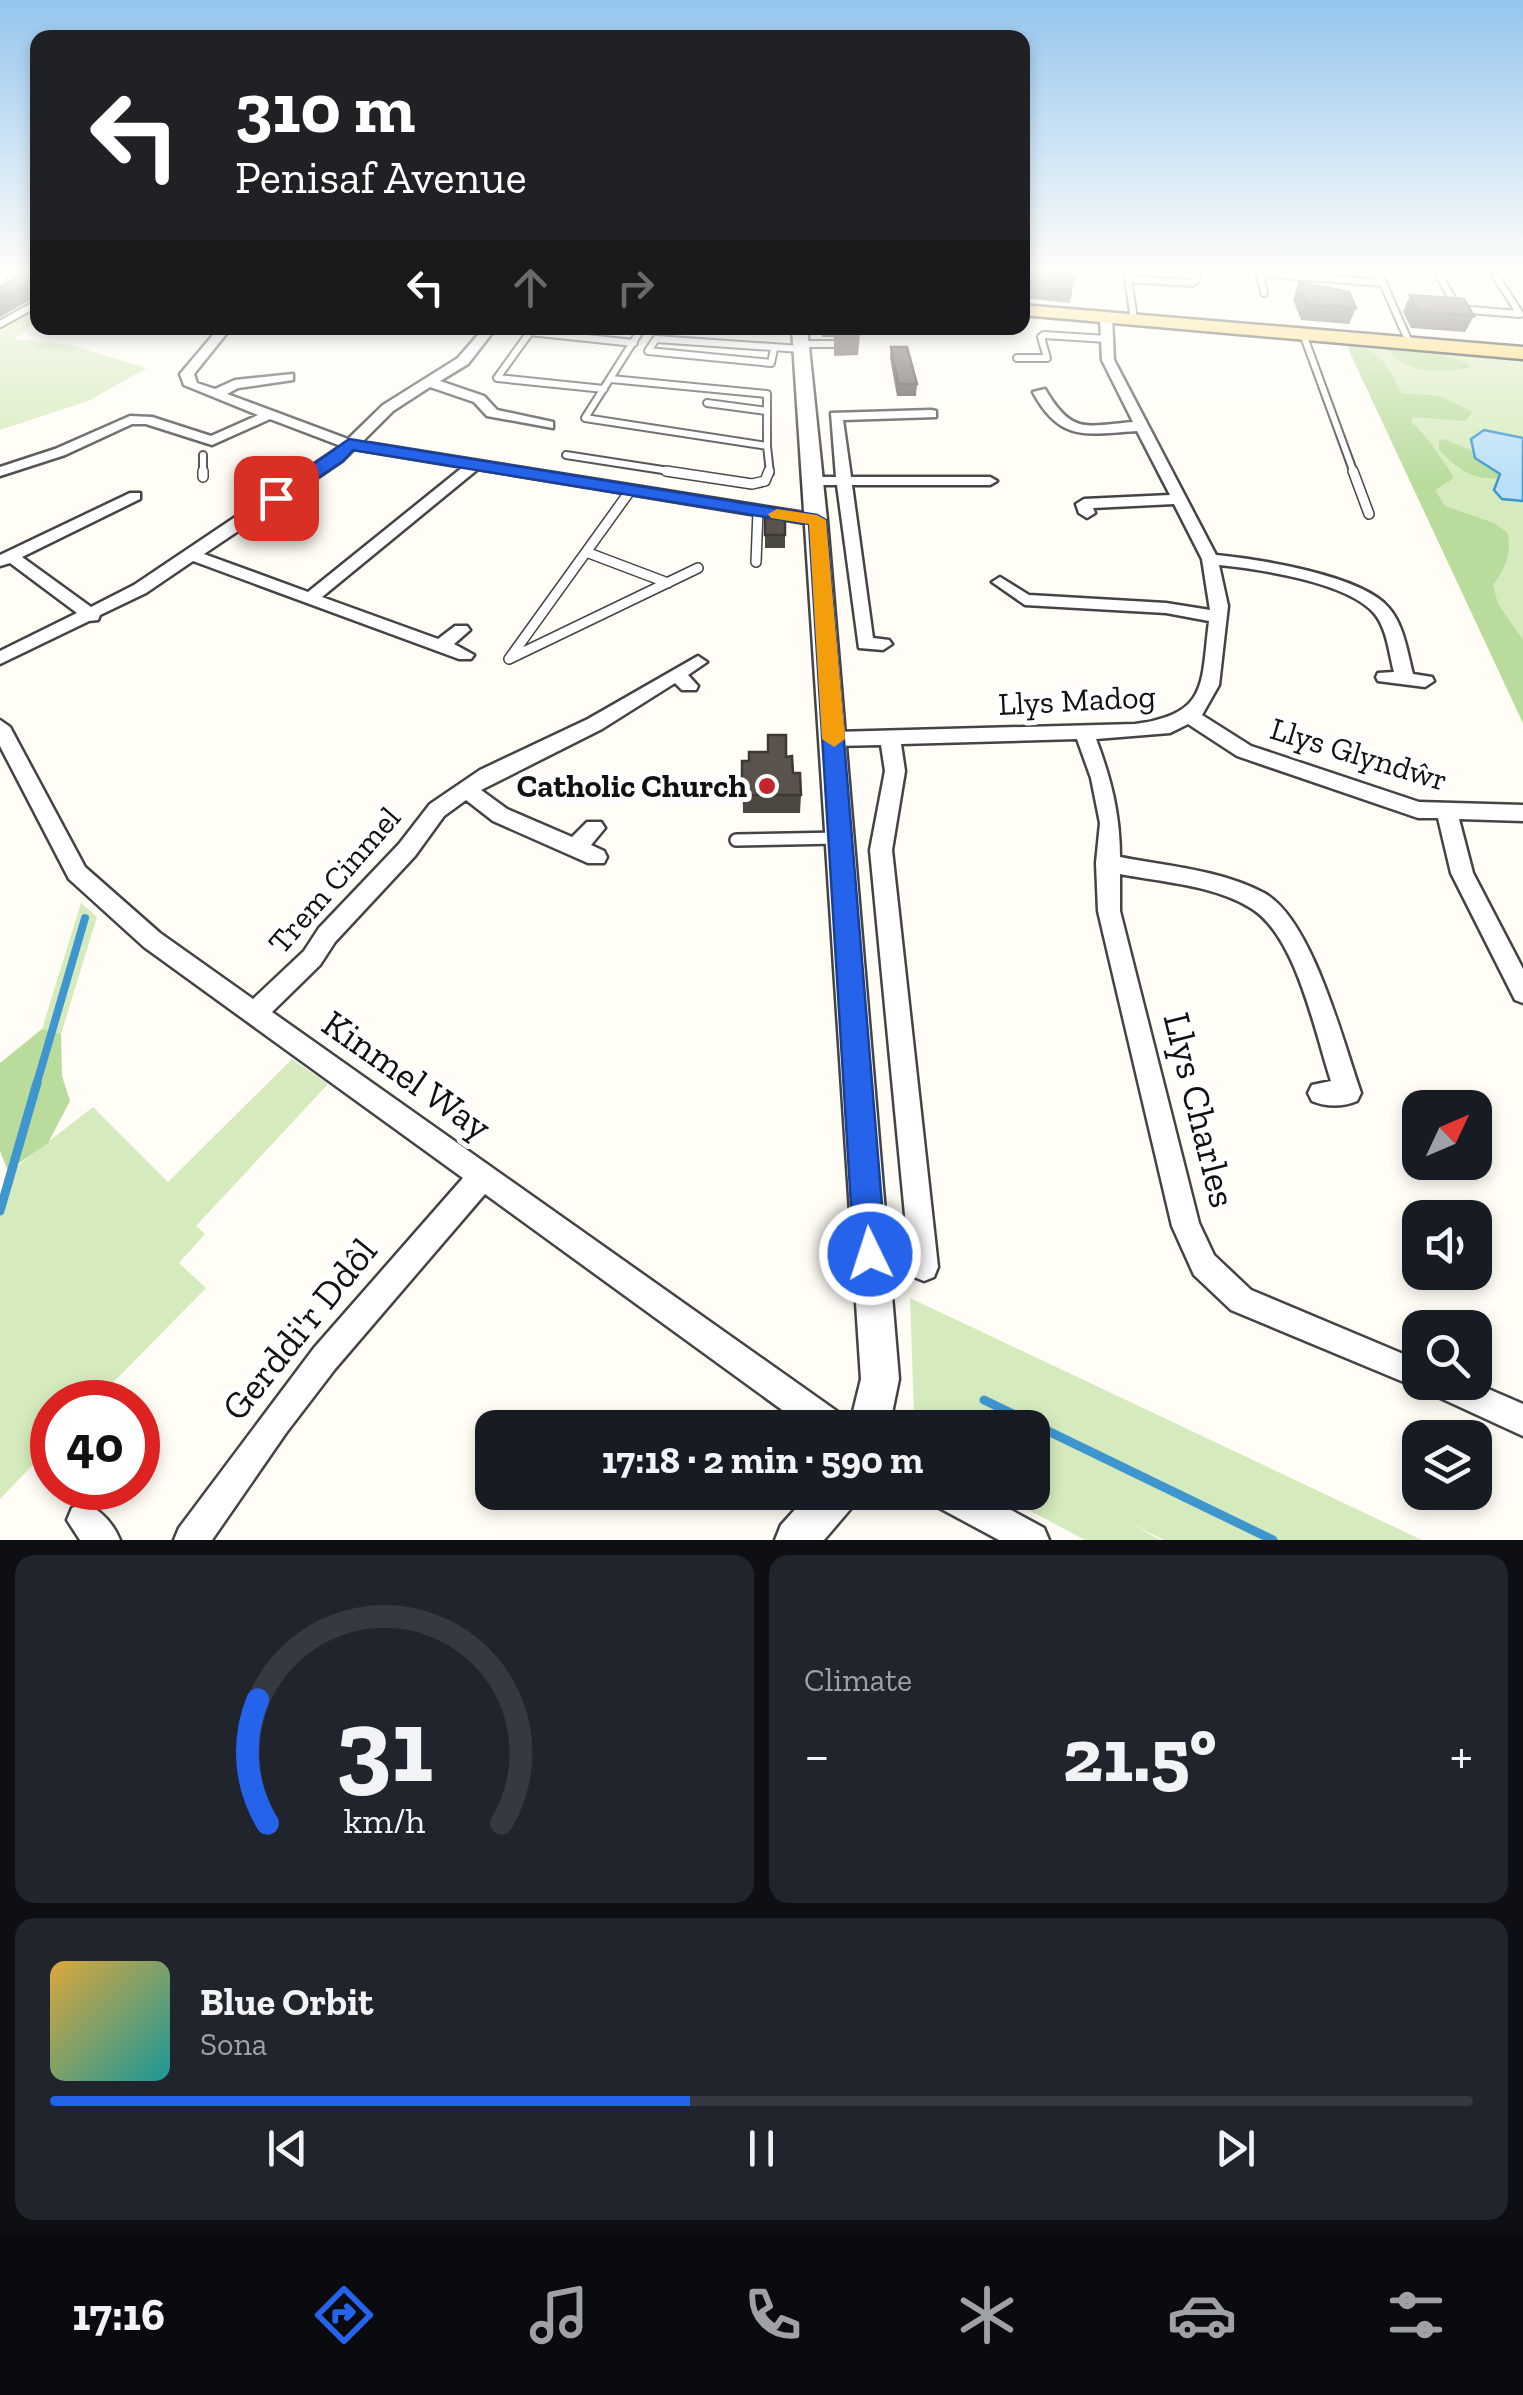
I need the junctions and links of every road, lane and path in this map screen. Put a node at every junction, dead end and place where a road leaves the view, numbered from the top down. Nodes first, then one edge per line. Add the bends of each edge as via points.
1 (214, 342) edge
2 (479, 342) edge
3 (523, 342) edge
4 (625, 342) edge
5 (654, 342) edge
6 (794, 342) edge
7 (1042, 342) edge
8 (1107, 342) edge
9 (1307, 342) edge
10 (1387, 342) edge
11 (634, 343) joint
12 (859, 344) edge
13 (1410, 344) joint
14 (1523, 353) edge
15 (1017, 358) dead end
16 (288, 377) dead end
17 (611, 379) junction
18 (428, 382) junction
19 (604, 389) junction
20 (1040, 392) dead end
21 (215, 395) junction
22 (707, 404) dead end
23 (767, 411) junction
24 (931, 414) dead end
25 (268, 415) junction
26 (548, 425) dead end
27 (1142, 426) junction
28 (212, 441) junction
29 (349, 444) junction
30 (767, 446) junction
31 (566, 455) dead end
32 (203, 456) joint
33 (472, 467) junction
34 (1, 472) edge
35 (203, 477) dead end
36 (990, 480) dead end
37 (814, 481) junction
38 (844, 481) junction
39 (630, 491) junction
40 (135, 496) dead end
41 (1179, 499) junction
42 (758, 511) junction
43 (1087, 513) dead end
44 (1369, 514) dead end
45 (817, 520) junction
46 (586, 552) junction
47 (190, 555) junction
48 (5, 558) edge
49 (1210, 559) junction
50 (756, 562) dead end
51 (698, 568) dead end
52 (1000, 582) dead end
53 (668, 583) junction
54 (309, 599) junction
55 (92, 616) junction
56 (1218, 617) junction
57 (461, 630) dead end
58 (883, 644) dead end
59 (440, 646) junction
60 (465, 654) dead end
61 (0, 658) edge
62 (698, 662) dead end
63 (1405, 679) dead end
64 (1188, 715) junction
65 (0, 727) edge
66 (1084, 732) junction
67 (890, 738) junction
68 (834, 739) junction
69 (465, 789) junction
70 (1447, 813) junction
71 (1523, 813) edge
72 (594, 828) dead end
73 (840, 838) junction
74 (736, 840) dead end
75 (1107, 863) junction
76 (1523, 993) edge
77 (254, 1015) junction
78 (1321, 1093) dead end
79 (482, 1177) junction
80 (924, 1268) dead end
81 (1402, 1368) edge
82 (1477, 1400) edge
83 (809, 1410) edge
84 (873, 1410) edge
85 (1523, 1420) edge
86 (823, 1510) edge
87 (967, 1510) edge
88 (993, 1530) edge
89 (191, 1540) edge
90 (796, 1540) edge
91 (1032, 1540) edge

1 - 21 street via 187,374 191,385
2 - 18 street via 463,361
3 - 19 lane via 497,378
4 - 11 lane
5 - 6 lane via 648,351 771,363
6 - 12 lane
6 - 37 street
7 - 15 lane via 1047,358
8 - 27 street, Llys Madog via 1108,360
9 - 44 lane
10 - 13 main road
11 - 17 lane
13 - 14 main road
16 - 21 street via 235,384
17 - 19 lane
17 - 23 lane via 768,394
18 - 26 street via 479,399 492,413
18 - 29 street
19 - 30 lane via 585,418
20 - 27 street via 1060,424
21 - 25 street
22 - 23 lane
23 - 30 lane
24 - 38 street via 836,416
25 - 28 street
25 - 29 street
27 - 41 street, Llys Madog
28 - 32 street
28 - 34 street via 130,420
29 - 33 street
29 - 47 street
30 - 31 lane via 769,480 752,484
32 - 35 lane
33 - 39 street
33 - 54 street
36 - 38 street
37 - 38 street
37 - 45 street
38 - 58 street via 864,644
39 - 42 street
39 - 46 lane
40 - 48 street via 119,510
41 - 43 street via 1084,504
41 - 49 street, Llys Madog
42 - 45 street
42 - 50 lane
45 - 68 street
46 - 53 lane
46 - 53 lane via 509,659
47 - 54 street
47 - 55 street
48 - 55 street
49 - 56 street, Llys Madog
49 - 63 street via 1247,562 1359,594 1379,606
51 - 53 lane
52 - 56 street via 1033,607 1166,608
54 - 59 street
55 - 61 street
56 - 64 street, Llys Madog via 1210,685
57 - 59 street
59 - 60 street
62 - 69 street, Trem Cinmel via 682,680
64 - 66 street, Llys Madog via 1170,726
64 - 70 street, Llys Glyndŵr via 1244,751 1418,810
65 - 77 street, Kinmel Way via 78,873 152,940
66 - 67 street, Llys Madog
66 - 75 street, Llys Charles via 1110,823
67 - 68 street, Llys Madog
67 - 80 street via 894,784 880,850
68 - 73 street
69 - 72 street via 500,815 587,852
69 - 77 street, Trem Cinmel via 437,810 312,958
70 - 71 street, Llys Glyndŵr
70 - 76 street via 1462,873
73 - 74 lane
73 - 84 street via 880,1379
75 - 78 street via 1238,891 1269,908 1292,938 1348,1093
75 - 81 street, Llys Charles via 1108,911 1186,1226 1204,1265 1241,1300
77 - 79 street, Kinmel Way
79 - 83 street, Kinmel Way
79 - 89 street, Gerddi'r Ddôl via 346,1330
82 - 85 street
86 - 90 street
87 - 88 street
88 - 91 street

